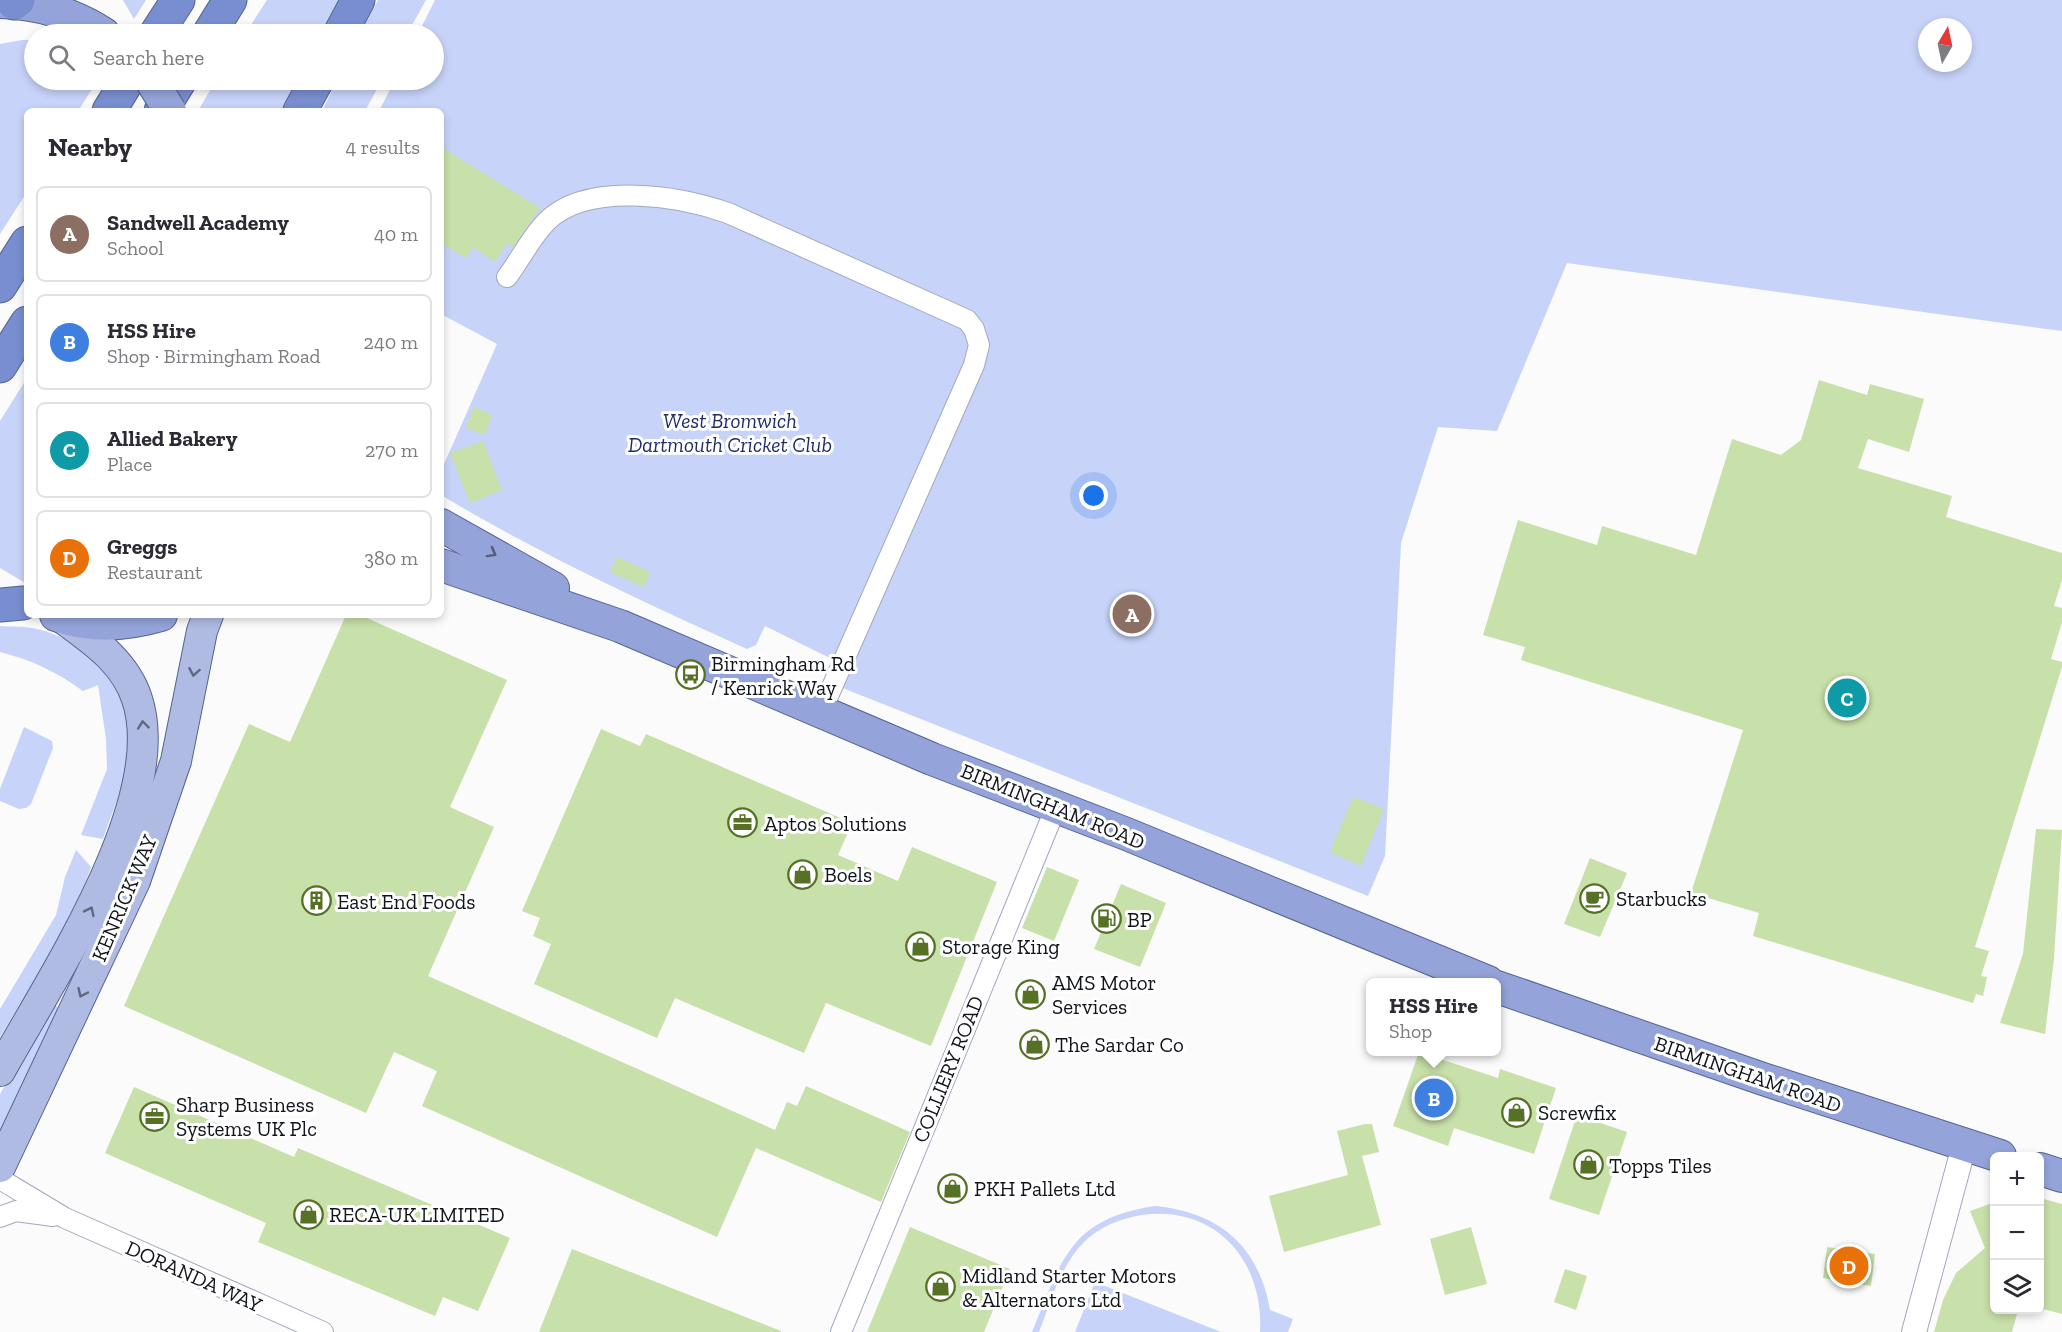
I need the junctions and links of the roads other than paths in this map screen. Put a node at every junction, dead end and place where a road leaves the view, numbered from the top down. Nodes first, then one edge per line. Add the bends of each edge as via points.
1 (178, 0) edge
2 (231, 0) edge
3 (358, 0) edge
4 (8, 4) edge
5 (87, 24) edge
6 (162, 24) edge
7 (215, 24) edge
8 (345, 24) edge
9 (122, 90) edge
10 (157, 90) edge
11 (174, 90) edge
12 (312, 90) edge
13 (111, 108) edge
14 (163, 108) edge
15 (168, 108) edge
16 (302, 108) edge
17 (24, 248) edge
18 (507, 277) dead end
19 (0, 286) edge
20 (24, 328) edge
21 (0, 366) edge
22 (444, 527) edge
23 (444, 566) edge
24 (62, 618) edge
25 (73, 618) edge
26 (145, 618) edge
27 (207, 618) edge
28 (620, 626) junction
29 (820, 712) junction
30 (1056, 807) junction
31 (1478, 978) edge
32 (1501, 988) edge
33 (0, 1071) edge
34 (1964, 1146) junction
35 (1990, 1153) edge
36 (0, 1167) edge
37 (2044, 1170) edge
38 (2062, 1176) edge
39 (0, 1179) edge
40 (0, 1217) edge
41 (65, 1218) junction
42 (323, 1332) edge
43 (841, 1332) edge
44 (1914, 1332) edge

1 - 6 highway
2 - 7 highway
3 - 8 highway
4 - 5 highway via 54,11
9 - 13 highway
10 - 15 highway, bridge
11 - 14 highway
12 - 16 highway
17 - 19 highway
18 - 29 street via 547,221 567,208 615,197 675,199 728,213 932,302 967,320 974,329 979,345 974,365
20 - 21 highway
22 -> 28 highway, BIRMINGHAM ROAD
23 - 28 highway, BIRMINGHAM ROAD
33 -> 24 main road, KENRICK WAY via 92,909 130,811 142,766 142,715 127,678 103,649
25 - 26 highway via 114,624
27 -> 36 main road, KENRICK WAY via 176,760 135,881
28 - 29 highway, BIRMINGHAM ROAD
29 - 30 highway, BIRMINGHAM ROAD
30 - 31 highway, BIRMINGHAM ROAD
30 - 43 street, COLLIERY ROAD
32 - 34 highway, BIRMINGHAM ROAD
34 - 35 highway, BIRMINGHAM ROAD
34 - 44 street
37 - 38 highway
39 - 41 street, DORANDA WAY
40 - 41 street, DORANDA WAY via 26,1211
41 - 42 street, DORANDA WAY

